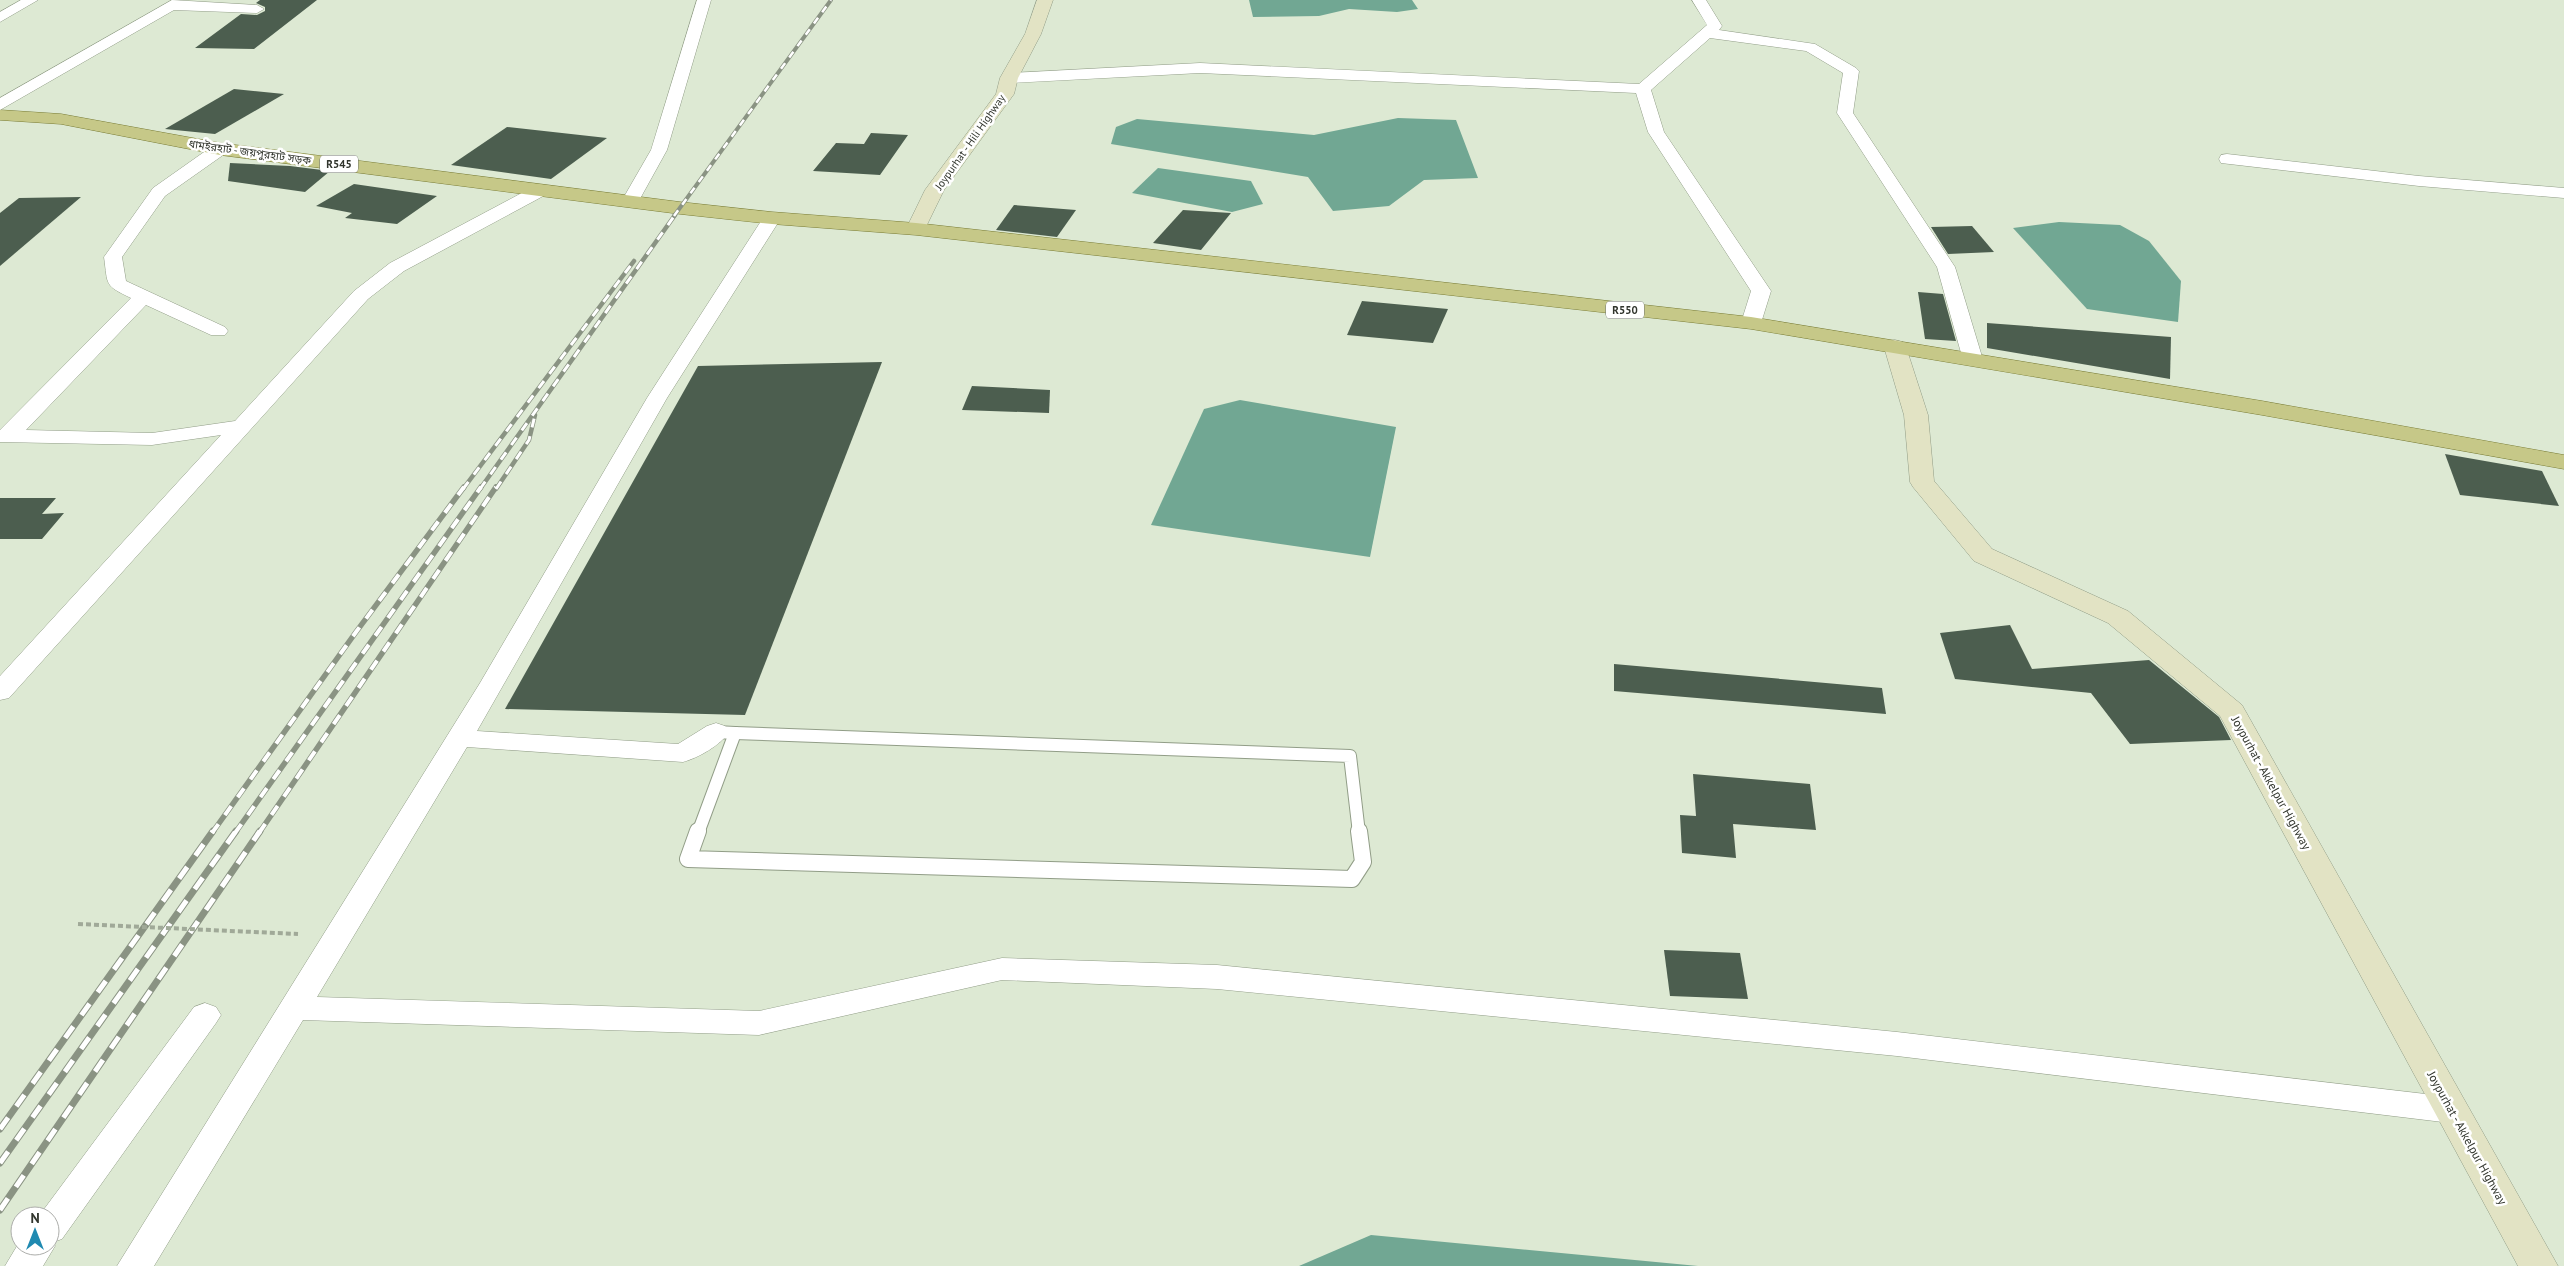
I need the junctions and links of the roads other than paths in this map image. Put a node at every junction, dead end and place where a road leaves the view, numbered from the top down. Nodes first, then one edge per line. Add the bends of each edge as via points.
1 (31, 0) edge
2 (704, 0) edge
3 (1045, 0) edge
4 (1699, 0) edge
5 (177, 3) edge
6 (257, 10) dead end
7 (0, 18) edge
8 (1707, 33) junction
9 (1009, 78) junction
10 (1643, 89) junction
11 (0, 105) edge
12 (0, 115) edge
13 (220, 149) junction
14 (2227, 159) dead end
15 (540, 190) junction
16 (2564, 194) edge
17 (630, 202) junction
18 (680, 208) joint
19 (772, 218) junction
20 (916, 229) junction
21 (144, 296) junction
22 (1751, 323) junction
23 (218, 331) dead end
24 (1895, 347) junction
25 (1973, 360) junction
26 (242, 426) junction
27 (4, 436) edge
28 (2564, 462) edge
29 (0, 692) edge
30 (726, 732) junction
31 (459, 738) junction
32 (293, 1008) junction
33 (205, 1015) dead end
34 (2451, 1110) junction
35 (60, 1214) edge
36 (135, 1266) edge
37 (2538, 1266) edge

1 - 7 street
2 - 17 street via 659,150
3 - 9 main road, Joypurhat - Hili Highway via 1033,34
4 - 8 street via 1714,26
5 - 6 street
5 - 11 street
8 - 10 street
8 - 25 street via 1810,47 1851,71 1845,113 1946,266
9 - 10 street via 1200,68
9 - 20 main road, Joypurhat - Hili Highway via 1005,94 935,190
10 - 22 street via 1656,132 1761,291
12 - 13 main road, ধামইরহাট - জয়পুরহাট সড়ক / R545 via 61,119
13 - 15 main road, ধামইরহাট - জয়পুরহাট সড়ক / R545
13 - 21 street via 159,192 113,257 117,284
14 - 16 street
15 - 17 main road, ধামইরহাট - জয়পুরহাট সড়ক / R545
15 - 26 street via 396,267 361,295
17 - 18 main road, ধামইরহাট - জয়পুরহাট সড়ক / R545
18 - 19 main road, R550
19 - 20 main road, R550
19 - 31 street via 656,398
20 - 22 main road, R550
21 - 23 street
21 - 27 street
22 - 24 main road, R550
24 - 25 main road, R550
24 - 34 main road, Joypurhat - Akkelpur Highway via 1916,415 1922,482 1983,555 2118,616 2232,711
25 - 28 main road, R550
26 - 27 street via 152,439
26 - 29 street
30 - 30 lane via 688,859 1352,879 1363,862 1350,756
30 - 31 street via 683,753
31 - 32 street
32 - 34 street via 759,1022 1002,969 1217,976 1897,1044
32 - 36 street
33 - 35 street
34 - 37 main road, Joypurhat - Akkelpur Highway

